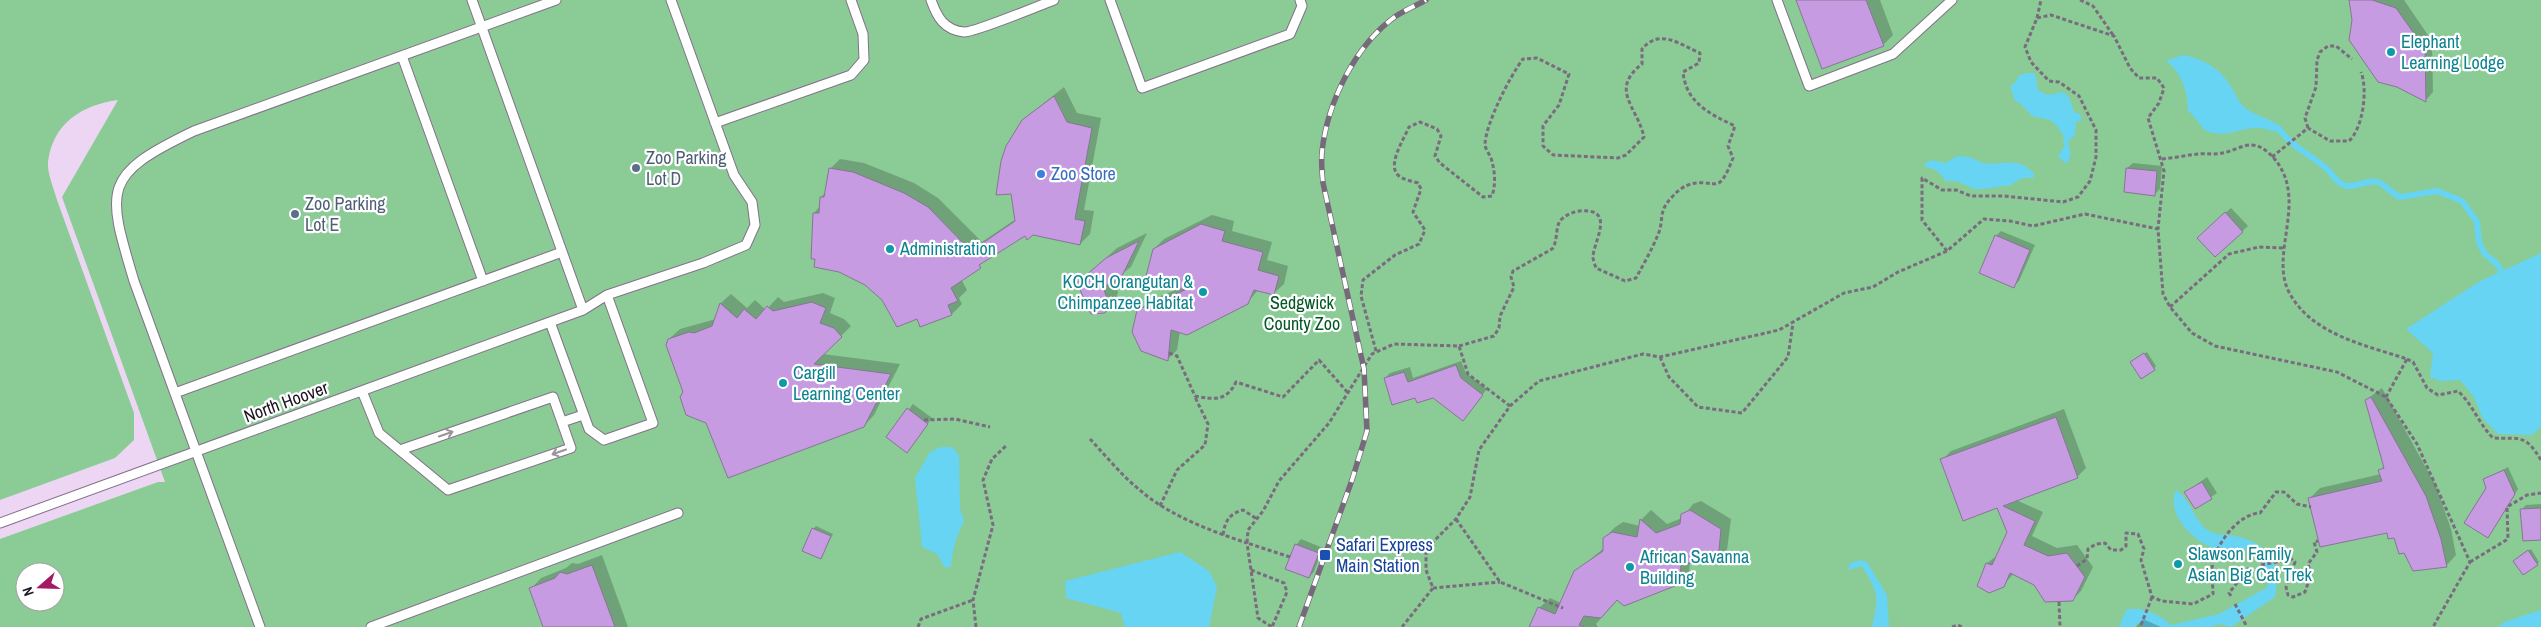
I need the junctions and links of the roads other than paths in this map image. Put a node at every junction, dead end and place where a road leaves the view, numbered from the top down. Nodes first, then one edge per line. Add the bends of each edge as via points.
1 (472, 0) edge
2 (556, 0) edge
3 (671, 0) edge
4 (851, 0) edge
5 (931, 0) edge
6 (1054, 0) edge
7 (1110, 0) edge
8 (1300, 0) edge
9 (1777, 0) edge
10 (1952, 0) edge
11 (480, 28) junction
12 (402, 56) junction
13 (716, 123) junction
14 (562, 252) junction
15 (483, 281) junction
16 (607, 295) junction
17 (583, 310) junction
18 (550, 322) junction
19 (362, 391) junction
20 (175, 393) junction
21 (583, 415) junction
22 (562, 422) junction
23 (400, 450) junction
24 (196, 452) junction
25 (678, 513) dead end
26 (0, 523) edge
27 (260, 627) edge
28 (371, 627) edge

1 - 11 lane
2 - 11 lane
3 - 13 lane, North Hoover
4 - 13 lane via 864,34 864,60 851,75
5 - 6 lane via 937,18 950,29 966,33
7 - 8 lane via 1142,88 1290,34 1302,6
9 - 10 lane via 1809,86 1893,54
11 - 12 lane
11 - 14 lane
12 - 15 lane
12 - 20 lane via 194,131 142,159 120,182 115,203 118,225 134,281
13 - 16 lane, North Hoover via 734,175 752,202 755,226 746,245
14 - 15 lane
14 - 17 lane
15 - 20 lane
16 - 17 lane, North Hoover
16 - 21 lane via 653,423 604,440 589,429
17 - 18 lane, North Hoover
18 - 19 lane, North Hoover
18 - 21 lane
19 - 23 lane via 379,433
19 - 24 lane, North Hoover
20 - 24 lane
21 - 22 lane
23 -> 22 lane via 552,397
22 -> 23 lane via 571,448 448,490
24 - 26 lane, North Hoover
24 - 27 lane
25 - 28 lane

